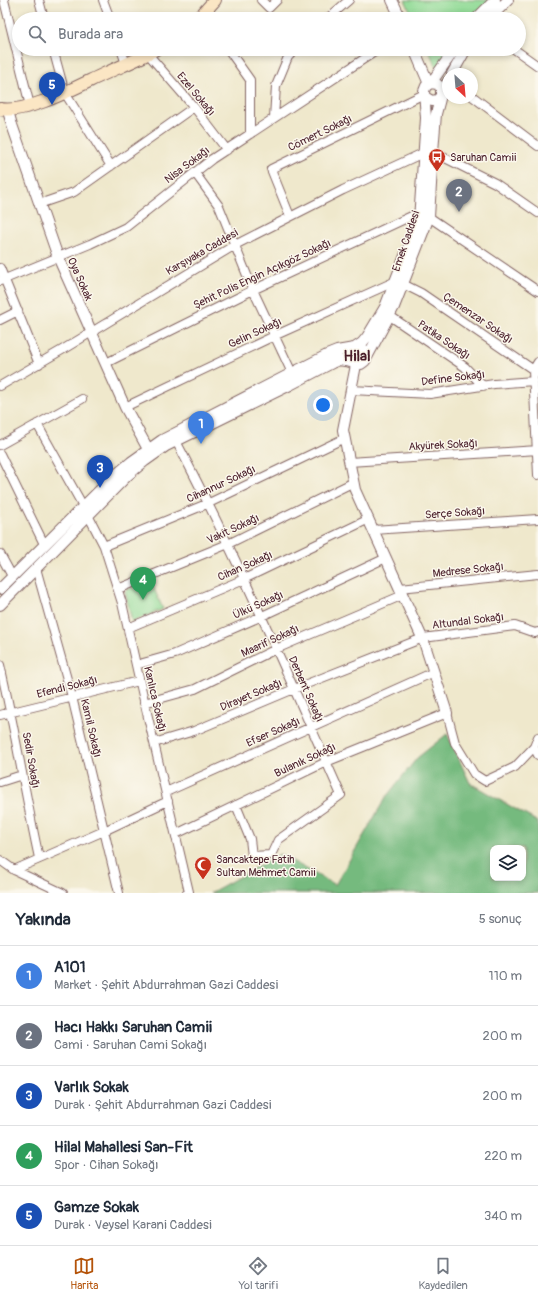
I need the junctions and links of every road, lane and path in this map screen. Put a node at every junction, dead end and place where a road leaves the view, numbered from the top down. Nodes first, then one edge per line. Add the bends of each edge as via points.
1 (4, 0) edge
2 (103, 0) edge
3 (215, 0) edge
4 (261, 0) edge
5 (277, 0) edge
6 (349, 0) edge
7 (495, 0) edge
8 (508, 0) edge
9 (39, 1) edge
10 (394, 1) edge
11 (42, 12) edge
12 (107, 12) edge
13 (206, 12) edge
14 (335, 12) edge
15 (398, 12) edge
16 (483, 12) edge
17 (496, 12) edge
18 (12, 33) edge
19 (18, 56) edge
20 (55, 56) edge
21 (123, 56) edge
22 (143, 56) edge
23 (155, 56) edge
24 (233, 56) edge
25 (289, 56) edge
26 (368, 56) edge
27 (417, 56) edge
28 (450, 56) edge
29 (462, 56) edge
30 (524, 56) edge
31 (126, 64) junction
32 (538, 66) edge
33 (455, 68) edge
34 (430, 84) junction
35 (65, 92) junction
36 (442, 94) edge
37 (424, 95) junction
38 (440, 98) junction
39 (478, 101) edge
40 (30, 106) junction
41 (194, 107) junction
42 (4, 110) edge
43 (274, 118) junction
44 (250, 134) junction
45 (538, 146) edge
46 (227, 150) junction
47 (428, 152) junction
48 (111, 166) junction
49 (195, 173) junction
50 (39, 204) junction
51 (538, 213) edge
52 (424, 214) junction
53 (290, 216) junction
54 (235, 245) junction
55 (58, 257) junction
56 (0, 268) edge
57 (2, 280) edge
58 (400, 283) junction
59 (253, 290) junction
60 (538, 291) edge
61 (18, 311) junction
62 (390, 316) junction
63 (0, 320) edge
64 (91, 333) junction
65 (274, 336) junction
66 (355, 347) junction
67 (366, 359) junction
68 (538, 362) edge
69 (106, 363) junction
70 (39, 364) junction
71 (354, 364) junction
72 (536, 371) edge
73 (292, 374) junction
74 (534, 381) junction
75 (0, 386) edge
76 (483, 386) junction
77 (352, 390) junction
78 (82, 399) dead end
79 (125, 407) junction
80 (37, 424) junction
81 (345, 438) junction
82 (176, 441) junction
83 (0, 444) edge
84 (148, 449) junction
85 (537, 450) edge
86 (0, 454) edge
87 (349, 462) junction
88 (538, 475) edge
89 (354, 482) junction
90 (209, 503) junction
91 (83, 506) junction
92 (88, 515) junction
93 (368, 519) junction
94 (538, 519) edge
95 (373, 530) junction
96 (44, 544) junction
97 (228, 544) junction
98 (104, 546) junction
99 (0, 554) edge
100 (49, 556) junction
101 (386, 558) junction
102 (36, 568) junction
103 (538, 574) edge
104 (12, 576) junction
105 (244, 579) junction
106 (118, 588) junction
107 (0, 589) edge
108 (401, 591) junction
109 (0, 605) edge
110 (262, 616) junction
111 (128, 628) junction
112 (537, 635) edge
113 (423, 638) junction
114 (276, 649) junction
115 (0, 665) edge
116 (136, 665) junction
117 (434, 672) junction
118 (139, 681) junction
119 (294, 689) junction
120 (72, 697) junction
121 (144, 703) junction
122 (11, 712) junction
123 (447, 713) junction
124 (0, 715) edge
125 (310, 727) junction
126 (538, 737) edge
127 (154, 743) junction
128 (536, 751) edge
129 (326, 762) junction
130 (22, 775) junction
131 (0, 782) edge
132 (167, 796) junction
133 (236, 805) junction
134 (104, 831) junction
135 (176, 834) junction
136 (39, 858) junction
137 (0, 860) edge
138 (14, 870) junction
139 (188, 892) edge
140 (63, 893) edge
141 (119, 893) edge

1 - 18 street
2 - 12 street
3 - 13 main road
4 - 5 street via 269,8
6 - 14 street
7 - 16 street
8 - 17 street
9 - 11 street
10 - 15 street
19 - 40 street
20 - 35 street
21 - 31 street
22 - 31 main road
23 - 41 street, Ezel Sokağı
24 - 44 street via 250,80
25 - 43 street via 276,86
26 - 43 street, Nisa Sokağı
27 - 34 street
28 - 34 street
29 - 33 street
30 - 32 street
31 - 35 main road
34 - 37 street via 425,88
34 - 38 street via 437,84 441,88
35 - 40 main road
35 - 48 street
36 - 38 street, Emek Caddesi
37 - 38 street via 432,102
37 - 47 street, Emek Caddesi
37 - 53 street, Cömert Sokağı via 271,169
38 - 47 street, Emek Caddesi
39 - 45 street
40 - 42 main road
41 - 46 street, Ezel Sokağı
41 - 48 street
42 - 50 street, Oya Sokak
43 - 44 street, Nisa Sokağı
44 - 46 street, Nisa Sokağı
46 - 49 street, Nisa Sokağı
47 - 51 street via 495,183
47 - 52 street, Emek Caddesi
47 - 53 street, Karşıyaka Caddesi
48 - 50 street via 74,192
49 - 54 street via 220,206
49 - 55 street, Nisa Sokağı via 126,227
50 - 55 street, Oya Sokak
52 - 58 street, Emek Caddesi via 419,220
52 - 59 street, Şehit Polis Engin Açıkgöz Sokağı
52 - 60 street
53 - 54 street, Karşıyaka Caddesi
54 - 59 street
54 - 64 street, Karşıyaka Caddesi
55 - 57 street, Nisa Sokağı
55 - 64 street, Oya Sokak
56 - 57 street
57 - 61 street
58 - 62 street, Emek Caddesi
58 - 65 street, Gelin Sokağı
58 - 66 street, Emek Caddesi via 367,337
58 - 72 street, Çemenzar Sokağı via 421,293
59 - 65 street
59 - 69 street, Şehit Polis Engin Açıkgöz Sokağı
61 - 63 street
61 - 70 street
62 - 67 street, Emek Caddesi
62 - 76 street, Patika Sokağı via 465,367
64 - 69 street, Oya Sokak
64 - 70 street, Karşıyaka Caddesi
65 - 73 street
65 - 79 street, Gelin Sokağı
66 - 67 street via 365,350
66 - 71 street via 349,354
66 - 73 street via 337,351
67 - 71 street via 361,364
68 - 72 street
69 - 79 street, Oya Sokak
70 - 75 street, Karşıyaka Caddesi
71 - 77 street
71 - 82 street via 339,360 332,362
72 - 74 street
73 - 84 street
74 - 76 street, Define Sokağı
74 - 85 street
76 - 77 street, Define Sokağı via 430,394
77 - 81 street via 343,430
78 - 80 street
79 - 84 street, Oya Sokak
80 - 83 street
80 - 91 street
81 - 87 street
81 - 90 street, Cihannur Sokağı
82 - 90 street, Derbent Sokağı
82 - 92 street via 134,470
84 - 91 street
85 - 87 street, Akyürek Sokağı
85 - 88 street
86 - 96 street
87 - 89 street
89 - 93 street
89 - 97 street, Vakit Sokağı
90 - 97 street, Derbent Sokağı
90 - 98 street, Cihannur Sokağı
91 - 92 street
91 - 96 street
92 - 98 street, Kanlıca Sokağı
92 - 100 street
93 - 95 street
93 - 105 street, Cihan Sokağı
94 - 95 street, Serçe Sokağı
95 - 101 street
96 - 100 street
96 - 104 street
97 - 105 street, Derbent Sokağı
97 - 106 street, Vakit Sokağı
98 - 106 street, Kanlıca Sokağı
99 - 104 street
100 - 102 street
101 - 108 street
101 - 110 street, Ülkü Sokağı
102 - 109 street
102 - 120 street, Kamil Sokağı
103 - 108 street, Medrese Sokağı
104 - 107 street
105 - 110 street, Derbent Sokağı
105 - 111 street, Cihan Sokağı
106 - 111 street, Kanlıca Sokağı
108 - 113 street
108 - 114 street, Maarif Sokağı
110 - 114 street, Derbent Sokağı
110 - 116 street, Ülkü Sokağı via 175,654
111 - 116 street, Kanlıca Sokağı
112 - 113 street, Altundal Sokağı via 515,626
113 - 117 street
113 - 119 street, Dirayet Sokağı
114 - 119 street, Derbent Sokağı
114 - 121 street, Maarif Sokağı via 195,689
115 - 122 street, Sedir Sokağı
116 - 118 street, Kanlıca Sokağı
117 - 123 street
117 - 125 street, Efser Sokağı
118 - 120 street, Efendi Sokağı
118 - 121 street, Kanlıca Sokağı
119 - 125 street, Derbent Sokağı
119 - 127 street, Dirayet Sokağı via 194,731
120 - 122 street, Efendi Sokağı
120 - 134 street, Kamil Sokağı
121 - 127 street, Kanlıca Sokağı
122 - 124 street, Efendi Sokağı
122 - 130 street, Sedir Sokağı
123 - 128 street via 455,743 474,774 485,781 515,767
123 - 129 street, Bulanık Sokağı
125 - 129 street, Derbent Sokağı
125 - 132 street, Efser Sokağı
126 - 128 street
127 - 132 street, Kanlıca Sokağı
129 - 133 street, Bulanık Sokağı
129 - 133 street, Derbent Sokağı via 340,795 278,840 271,855 252,856 250,839
130 - 131 street
130 - 136 street, Sedir Sokağı
132 - 134 street, Efser Sokağı
132 - 135 street, Kanlıca Sokağı
133 - 135 street, Bulanık Sokağı
134 - 136 street, Efser Sokağı
134 - 141 street, Kamil Sokağı
135 - 139 street, Kanlıca Sokağı
136 - 138 street, Efser Sokağı
137 - 138 street
138 - 140 street

